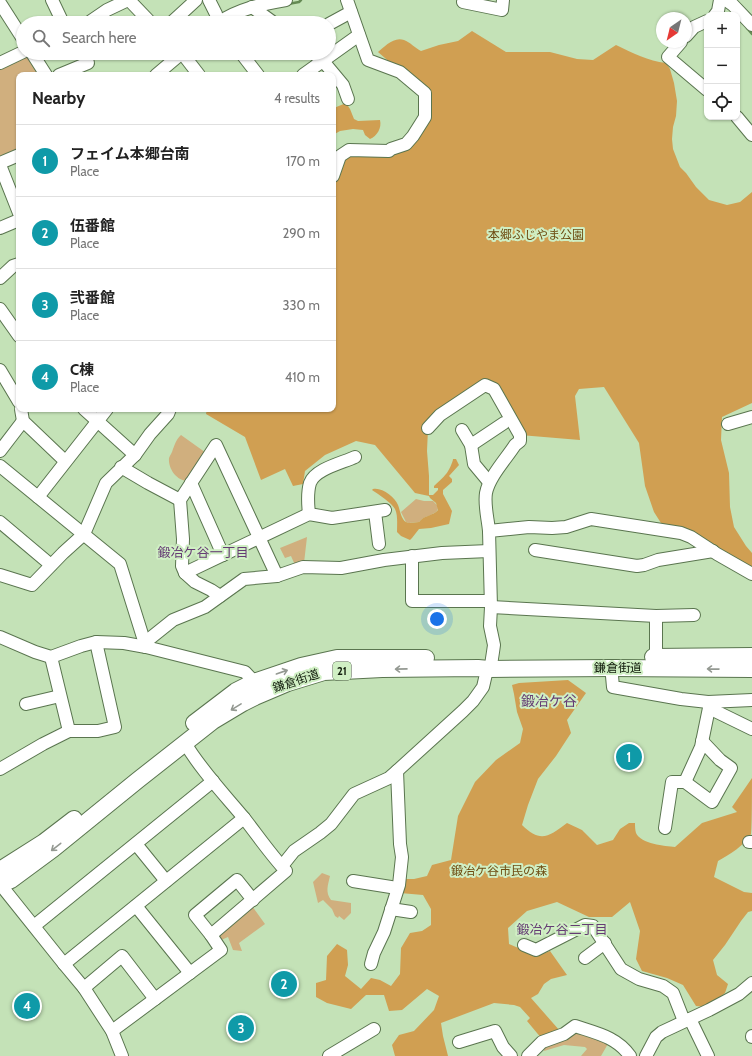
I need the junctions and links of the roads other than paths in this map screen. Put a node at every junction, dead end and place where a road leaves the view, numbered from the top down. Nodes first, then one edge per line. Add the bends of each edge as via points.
1 (52, 0) edge
2 (128, 0) edge
3 (196, 0) edge
4 (209, 0) edge
5 (286, 0) edge
6 (346, 0) edge
7 (503, 0) edge
8 (726, 0) edge
9 (463, 2) dead end
10 (478, 2) edge
11 (0, 3) edge
12 (260, 4) edge
13 (104, 5) edge
14 (351, 12) junction
15 (60, 16) edge
16 (94, 16) edge
17 (144, 16) edge
18 (179, 16) edge
19 (216, 16) edge
20 (229, 16) edge
21 (269, 16) edge
22 (336, 20) edge
23 (704, 22) edge
24 (752, 25) edge
25 (16, 28) edge
26 (692, 28) edge
27 (359, 35) junction
28 (675, 48) edge
29 (336, 52) edge
30 (16, 55) edge
31 (36, 60) edge
32 (87, 60) edge
33 (174, 60) edge
34 (187, 60) edge
35 (246, 60) edge
36 (323, 61) joint
37 (0, 63) edge
38 (44, 72) edge
39 (66, 72) edge
40 (160, 72) edge
41 (197, 72) edge
42 (256, 72) edge
43 (307, 72) edge
44 (332, 72) edge
45 (336, 77) edge
46 (704, 87) edge
47 (348, 99) dead end
48 (740, 118) edge
49 (752, 135) edge
50 (16, 156) edge
51 (0, 164) edge
52 (336, 167) edge
53 (16, 205) edge
54 (16, 221) edge
55 (0, 228) edge
56 (16, 265) edge
57 (0, 278) edge
58 (2, 315) edge
59 (16, 332) edge
60 (0, 370) edge
61 (16, 397) edge
62 (87, 412) edge
63 (105, 412) edge
64 (169, 412) edge
65 (22, 415) edge
66 (752, 417) edge
67 (98, 422) junction
68 (504, 423) dead end
69 (728, 424) dead end
70 (428, 428) dead end
71 (462, 430) dead end
72 (471, 445) junction
73 (0, 451) edge
74 (135, 455) junction
75 (355, 457) dead end
76 (65, 461) junction
77 (0, 466) edge
78 (121, 467) junction
79 (489, 482) junction
80 (191, 483) junction
81 (38, 497) junction
82 (180, 500) junction
83 (308, 514) junction
84 (0, 522) edge
85 (489, 531) junction
86 (84, 534) junction
87 (260, 538) junction
88 (378, 544) dead end
89 (535, 550) dead end
90 (489, 551) junction
91 (713, 551) junction
92 (223, 555) junction
93 (412, 556) junction
94 (51, 565) junction
95 (185, 573) junction
96 (752, 574) edge
97 (0, 575) edge
98 (277, 576) junction
99 (220, 596) junction
100 (490, 604) junction
101 (694, 615) dead end
102 (656, 616) junction
103 (0, 637) edge
104 (96, 642) junction
105 (146, 648) junction
106 (752, 656) edge
107 (51, 657) junction
108 (656, 657) junction
109 (491, 664) junction
110 (612, 668) junction
111 (752, 669) edge
112 (259, 687) junction
113 (60, 696) junction
114 (752, 700) edge
115 (26, 704) dead end
116 (709, 705) junction
117 (752, 729) edge
118 (69, 731) junction
119 (702, 741) junction
120 (185, 743) junction
121 (0, 769) edge
122 (398, 772) junction
123 (213, 781) junction
124 (685, 782) junction
125 (244, 818) junction
126 (665, 828) dead end
127 (136, 844) junction
128 (282, 866) junction
129 (0, 881) edge
130 (166, 881) junction
131 (353, 881) dead end
132 (397, 888) junction
133 (253, 900) junction
134 (136, 906) junction
135 (391, 909) junction
136 (411, 912) dead end
137 (34, 926) junction
138 (211, 935) junction
139 (605, 943) junction
140 (524, 945) dead end
141 (585, 958) dead end
142 (64, 964) junction
143 (371, 964) dead end
144 (190, 973) junction
145 (752, 983) edge
146 (84, 988) junction
147 (155, 999) junction
148 (687, 1020) junction
149 (374, 1029) dead end
150 (112, 1031) junction
151 (459, 1042) dead end
152 (122, 1056) edge
153 (329, 1056) edge
154 (511, 1056) edge
155 (528, 1056) edge
156 (630, 1056) edge
157 (646, 1056) edge
158 (708, 1056) edge

1 - 15 street
2 - 13 street
2 - 17 street
3 - 18 street
4 - 19 street
5 - 12 street
6 - 14 street
7 - 10 street via 502,10
8 - 24 street
9 - 10 street
11 - 25 street
12 - 20 street
12 - 21 street
13 - 16 street
14 - 22 street
14 - 27 street
23 - 26 street
27 - 29 street
27 - 52 street via 368,60 400,72 425,93 425,117 406,144 389,151 349,150 340,156
28 - 46 street via 668,57
30 - 37 street
31 - 38 street
32 - 39 street via 88,63
33 - 40 street
34 - 41 street
35 - 42 street
36 - 43 street
36 - 44 street
45 - 47 street
48 - 49 street
50 - 51 street
51 - 53 street
54 - 55 street
56 - 57 street
58 - 59 street
60 - 61 street
62 - 67 street
63 - 67 street
64 - 74 street
65 - 73 street
65 - 76 street
66 - 69 street
67 - 74 street
67 - 76 street
68 - 72 street
70 - 79 street via 440,414 485,385 494,389 520,435 520,441
71 - 72 street
72 - 79 street via 474,464
74 - 78 street
75 - 83 street via 318,473 310,482
76 - 81 street
77 - 81 street
78 - 82 street
78 - 86 street via 106,483
79 - 85 street via 486,507
80 - 82 street
80 - 87 street via 216,445
80 - 92 street
81 - 86 street
82 - 95 street via 182,566
83 - 87 street
83 - 88 street via 332,518 380,511
84 - 94 street
85 - 90 street
85 - 91 street via 566,527 591,519 681,533
86 - 94 street
86 - 105 street via 120,564
87 - 92 street
87 - 98 street
89 - 91 street via 637,566
90 - 93 street
90 - 100 street
91 - 96 street
92 - 95 street
93 - 98 street via 340,568 304,567
93 - 100 street via 412,601
94 - 97 street via 32,585
95 - 99 street via 195,582
98 - 99 street via 244,579
99 - 105 street via 205,607 172,620 148,640
100 - 102 street
100 - 109 street via 490,626 494,645
101 - 102 street
102 - 108 street
103 - 107 street
104 - 105 street
104 - 107 street
104 - 118 street via 115,727 98,732
105 - 112 street via 245,672
106 - 108 main road, 鎌倉街道 / 21
107 - 113 street
108 - 109 main road, 鎌倉街道 / 21
109 - 110 main road, 鎌倉街道 / 21
109 - 112 main road, 鎌倉街道 / 21 via 478,668 324,672 288,683
109 - 122 street via 483,687 473,700
111 -> 110 main road, 鎌倉街道 / 21
110 - 116 street via 613,687
112 -> 120 main road, 鎌倉街道 / 21 via 243,703 213,721
112 - 129 main road, 鎌倉街道 / 21 via 236,691 204,714 44,842
113 - 115 street
113 - 118 street
114 - 116 street
116 - 117 street
116 - 119 street
118 - 121 street
119 - 124 street
119 - 124 street via 731,768 712,802
120 - 123 street
120 -> 129 main road, 鎌倉街道 / 21 via 53,849 11,880
122 - 128 street via 354,794 331,824 294,852
122 - 132 street via 402,857
123 - 125 street
123 - 127 street
124 - 126 street via 672,782
125 - 128 street
125 - 130 street
127 - 130 street
127 - 137 street
128 - 133 street via 286,872
129 - 137 street
130 - 134 street
131 - 132 street
132 - 135 street
133 - 138 street
133 - 138 street via 237,880 195,915
134 - 142 street
134 - 144 street
135 - 136 street
135 - 143 street
137 - 142 street
138 - 144 street via 221,950
139 - 140 street via 593,926 585,925 536,950
139 - 141 street
139 - 148 street via 621,969 673,993
142 - 146 street
144 - 147 street
145 - 148 street via 739,994
146 - 147 street via 122,956
146 - 150 street
147 - 150 street
148 - 157 street via 656,1037
148 - 158 street
149 - 153 street
150 - 152 street
151 - 154 street via 495,1031
155 - 156 street via 542,1042 564,1034 575,1026 608,1037 625,1048

